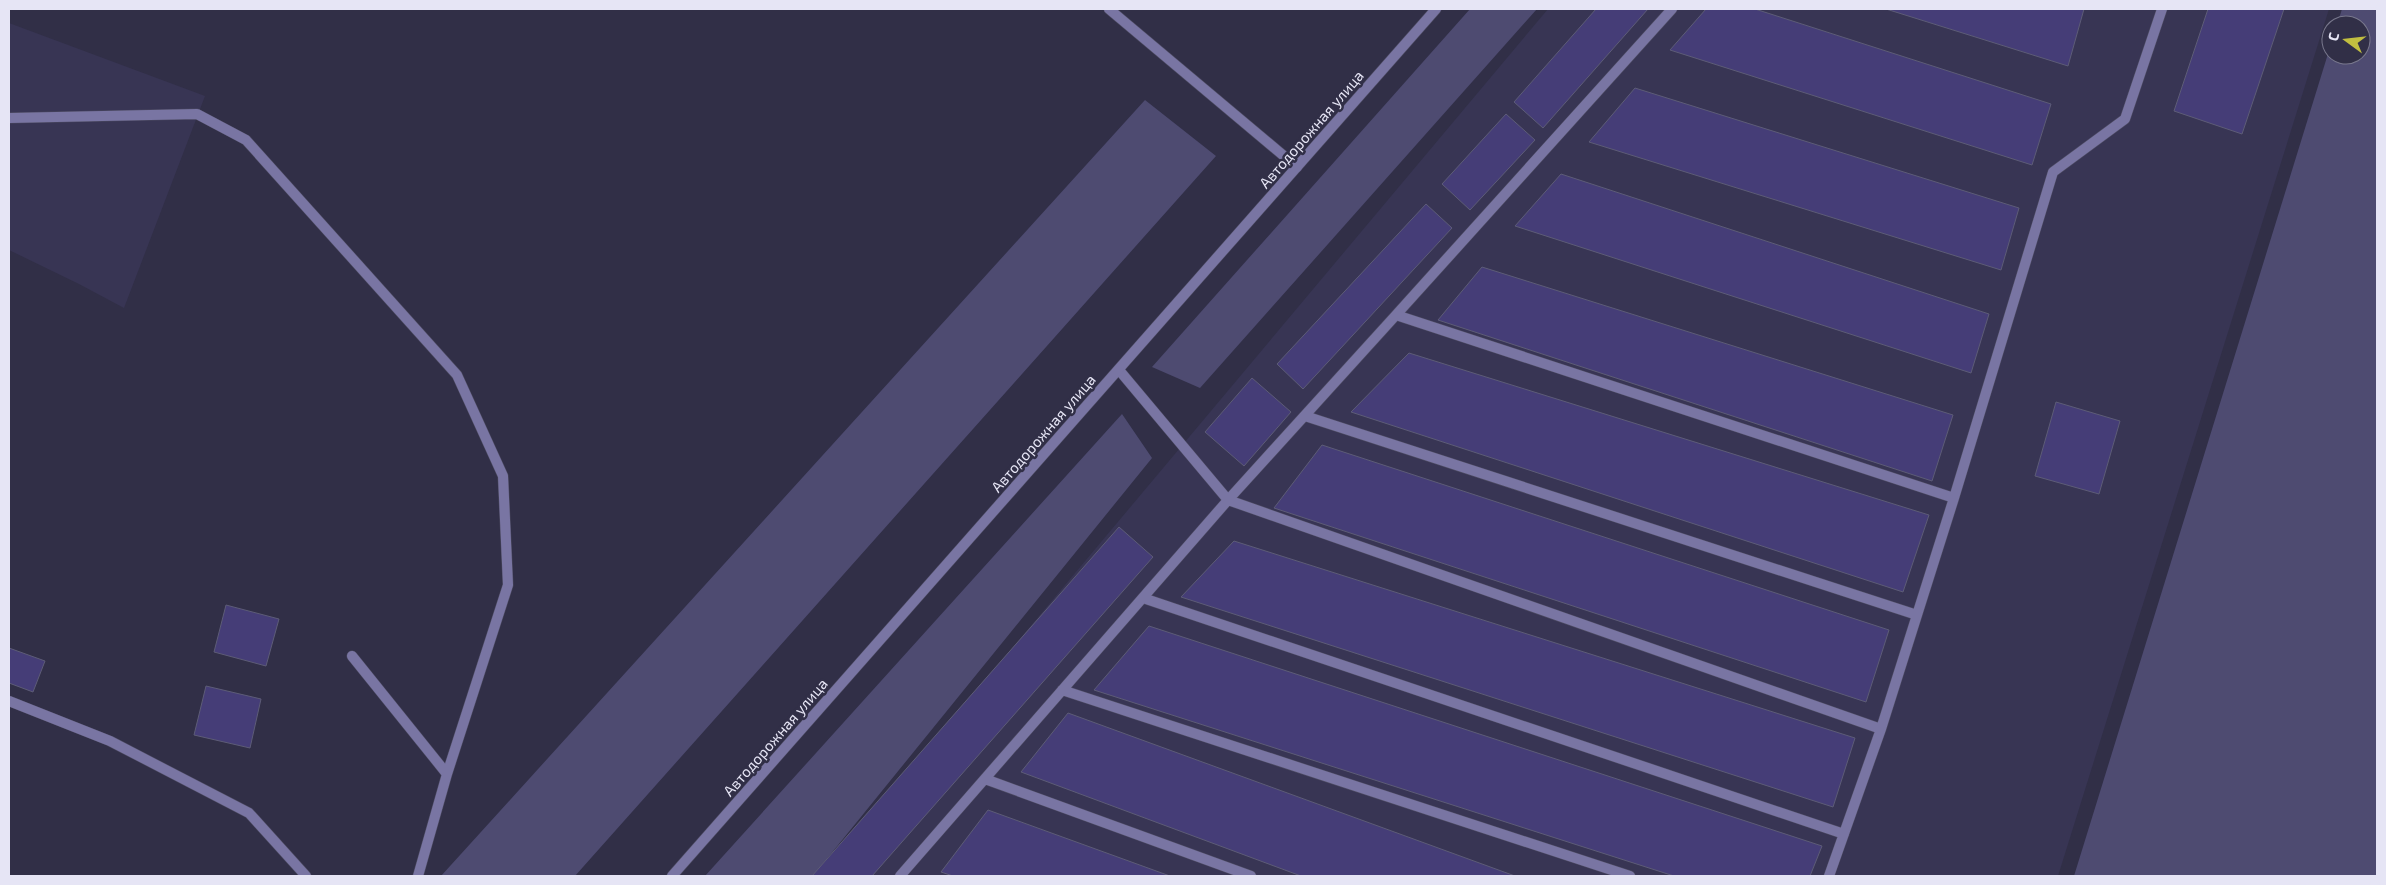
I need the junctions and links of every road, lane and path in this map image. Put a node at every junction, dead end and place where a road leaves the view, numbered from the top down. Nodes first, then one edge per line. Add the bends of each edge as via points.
1 (1109, 9) edge
2 (1436, 9) edge
3 (1672, 9) edge
4 (2162, 9) edge
5 (9, 118) edge
6 (1297, 167) junction
7 (1396, 315) junction
8 (1118, 370) junction
9 (1305, 416) junction
10 (1954, 498) junction
11 (1228, 500) junction
12 (1143, 598) junction
13 (1917, 615) junction
14 (352, 656) dead end
15 (1062, 690) junction
16 (9, 701) edge
17 (1881, 729) junction
18 (447, 774) junction
19 (985, 779) junction
20 (1844, 834) junction
21 (904, 875) edge
22 (306, 876) edge
23 (418, 876) edge
24 (672, 876) edge
25 (1252, 876) edge
26 (1630, 876) edge
27 (1829, 876) edge

1 - 6 street
2 - 6 street, Автодорожная улица
3 - 7 street
4 - 10 street via 2125,119 2053,172
5 - 18 street via 197,114 246,140 457,375 503,476 508,585
6 - 8 street, Автодорожная улица
7 - 9 street
7 - 10 street
8 - 11 street
8 - 24 street, Автодорожная улица
9 - 11 street
9 - 13 street
10 - 13 street
11 - 12 street
11 - 17 street
12 - 15 street
12 - 20 street
13 - 17 street
14 - 18 street
15 - 19 street
15 - 26 street
16 - 22 street via 110,741 249,813
17 - 20 street
18 - 23 street
19 - 21 street
19 - 25 street
20 - 27 street

